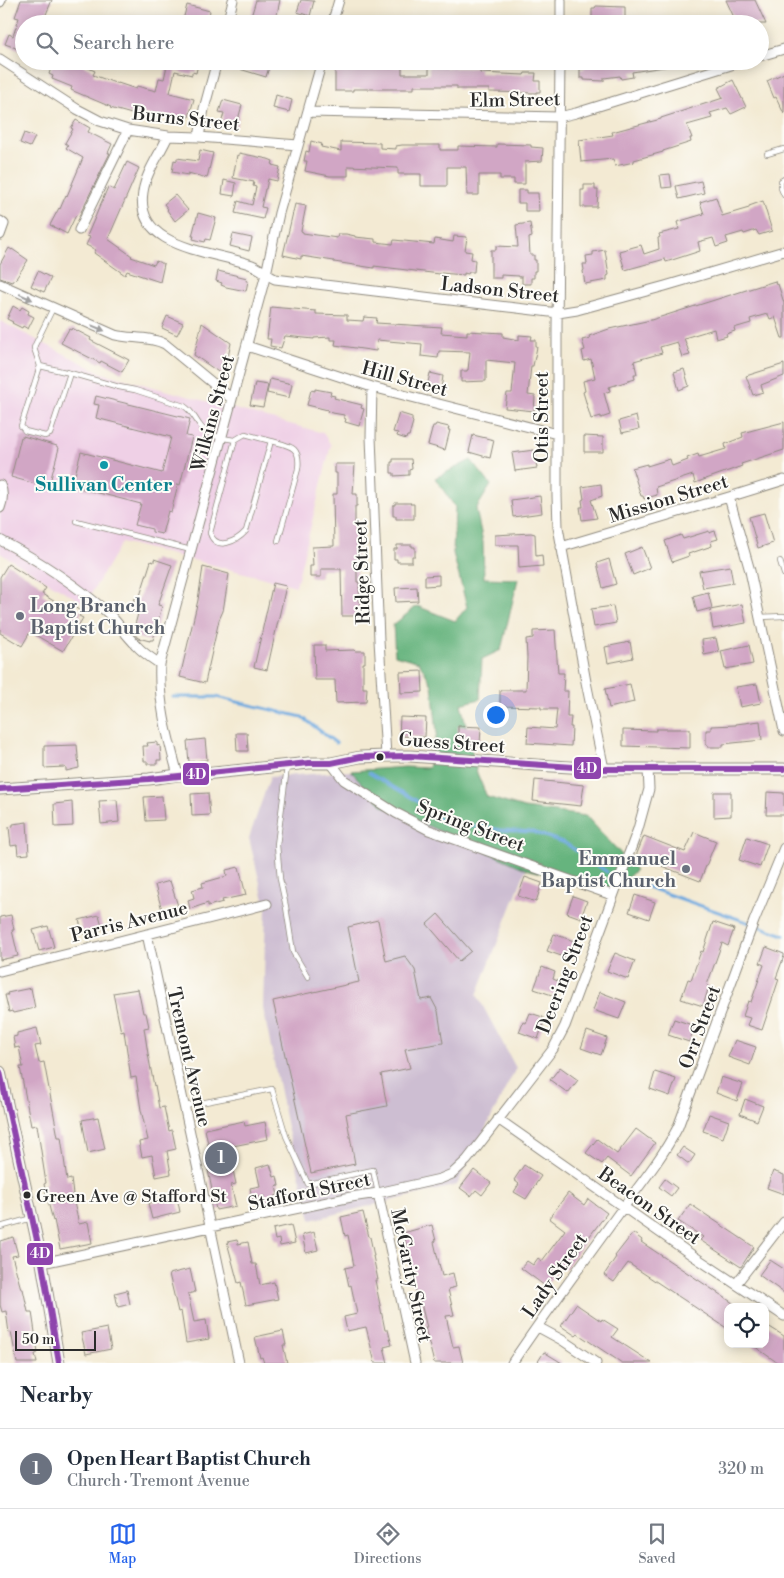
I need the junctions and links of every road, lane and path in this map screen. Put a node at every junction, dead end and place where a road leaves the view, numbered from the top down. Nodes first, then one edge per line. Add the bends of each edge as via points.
1 (233, 0) edge
2 (339, 0) edge
3 (561, 0) edge
4 (229, 15) edge
5 (335, 15) edge
6 (561, 15) edge
7 (784, 49) edge
8 (769, 53) edge
9 (0, 59) edge
10 (15, 69) edge
11 (17, 70) edge
12 (215, 70) edge
13 (320, 70) edge
14 (560, 70) edge
15 (715, 70) edge
16 (309, 112) junction
17 (559, 117) junction
18 (128, 130) junction
19 (168, 136) junction
20 (199, 137) junction
21 (298, 145) junction
22 (784, 149) edge
23 (767, 154) dead end
24 (784, 180) edge
25 (784, 195) edge
26 (0, 221) edge
27 (79, 230) dead end
28 (0, 235) edge
29 (784, 251) edge
30 (266, 274) junction
31 (0, 284) edge
32 (53, 308) junction
33 (558, 313) junction
34 (247, 346) junction
35 (40, 366) junction
36 (70, 373) junction
37 (372, 387) junction
38 (232, 399) junction
39 (557, 434) junction
40 (222, 437) junction
41 (235, 440) junction
42 (271, 440) junction
43 (784, 480) edge
44 (0, 485) edge
45 (729, 497) junction
46 (0, 508) edge
47 (76, 520) dead end
48 (0, 540) edge
49 (278, 541) dead end
50 (561, 547) junction
51 (191, 550) junction
52 (780, 561) dead end
53 (784, 574) edge
54 (784, 616) edge
55 (759, 617) junction
56 (160, 664) junction
57 (784, 731) edge
58 (386, 756) junction
59 (331, 763) junction
60 (288, 766) junction
61 (604, 769) junction
62 (648, 769) junction
63 (784, 769) edge
64 (178, 775) junction
65 (0, 789) edge
66 (784, 848) edge
67 (612, 896) junction
68 (267, 904) dead end
69 (147, 934) junction
70 (0, 971) edge
71 (308, 977) dead end
72 (0, 1072) edge
73 (184, 1106) junction
74 (498, 1119) junction
75 (378, 1193) junction
76 (624, 1207) junction
77 (32, 1218) junction
78 (784, 1222) edge
79 (0, 1228) edge
80 (210, 1228) junction
81 (42, 1263) junction
82 (736, 1284) junction
83 (784, 1316) edge
84 (538, 1327) junction
85 (60, 1363) edge
86 (238, 1363) edge
87 (415, 1363) edge
88 (512, 1363) edge
89 (596, 1363) edge

1 - 4 street
2 - 5 street
3 - 6 street
7 - 8 street
9 - 10 street, Burns Street
11 - 18 street, Burns Street via 77,109
12 - 20 street
13 - 16 street, Wilkins Street
14 - 17 street, Otis Street
15 - 17 street, Elm Street
16 - 17 street, Elm Street
16 - 21 street, Wilkins Street
17 - 33 street, Otis Street
18 - 19 street, Burns Street
18 - 27 street
19 - 20 street, Burns Street
19 - 30 street, Ladson Street via 143,191 144,212 150,223 172,242 253,266
20 - 21 street, Burns Street
21 - 30 street, Wilkins Street
22 - 23 lane
24 - 25 lane via 781,181
26 - 28 street via 4,224
29 - 33 street, Ladson Street
30 - 33 street, Ladson Street via 284,280
30 - 34 street, Wilkins Street
31 -> 32 street
32 - 35 lane via 34,348
32 -> 38 street via 115,335 165,344
33 - 39 street, Otis Street
34 - 37 street, Hill Street
34 - 38 street, Wilkins Street
35 - 36 lane
35 - 36 lane via 21,426 32,433 50,434
36 - 40 lane via 184,406 200,427
37 - 39 street, Hill Street
37 - 58 street, Ridge Street via 371,437
38 - 40 street, Wilkins Street
39 - 50 street, Otis Street via 557,511
40 - 41 lane
40 - 51 street, Wilkins Street
41 - 42 lane via 245,434
41 - 42 lane via 210,534 223,544 239,539 246,531
42 - 49 lane via 293,448 300,459
43 - 45 street, Mission Street
44 - 46 street via 3,494
45 - 50 street, Mission Street
45 - 55 street
47 - 51 lane
48 - 56 street via 78,588 111,617 135,645
50 - 61 street, Otis Street
51 - 56 street, Wilkins Street
52 - 53 lane
54 - 55 lane
55 - 57 street
56 - 64 street, Wilkins Street via 162,713
58 - 59 street, Guess Street
58 - 61 street, Guess Street
59 - 60 street, Guess Street
59 - 67 street, Spring Street via 344,780 429,830
60 - 64 street, Guess Street
60 - 71 lane via 277,845 280,879 292,952
61 - 62 street, Guess Street
62 - 63 street, Guess Street
62 - 67 street, Deering Street via 649,789
64 - 65 street, Guess Street
66 - 76 street, Orr Street via 678,1128 669,1146
67 - 74 street, Deering Street via 553,1049
68 - 69 street, Parris Avenue
69 - 70 street, Parris Avenue
69 - 73 street, Tremont Avenue
72 - 77 street
73 - 75 lane via 272,1089 286,1136 308,1184 372,1170
73 - 80 street, Tremont Avenue
74 - 75 street, Stafford Street via 467,1160 452,1174
74 - 76 street, Beacon Street
75 - 80 street, Stafford Street
75 - 87 street, McGarity Street
76 - 82 street, Beacon Street
76 - 84 street, Lady Street
77 - 79 lane
77 - 81 street
78 - 82 street
80 - 81 street, Stafford Street
80 - 86 street, Tremont Avenue
81 - 85 street
82 - 83 street, Beacon Street
84 - 88 street, Lady Street
84 - 89 street

